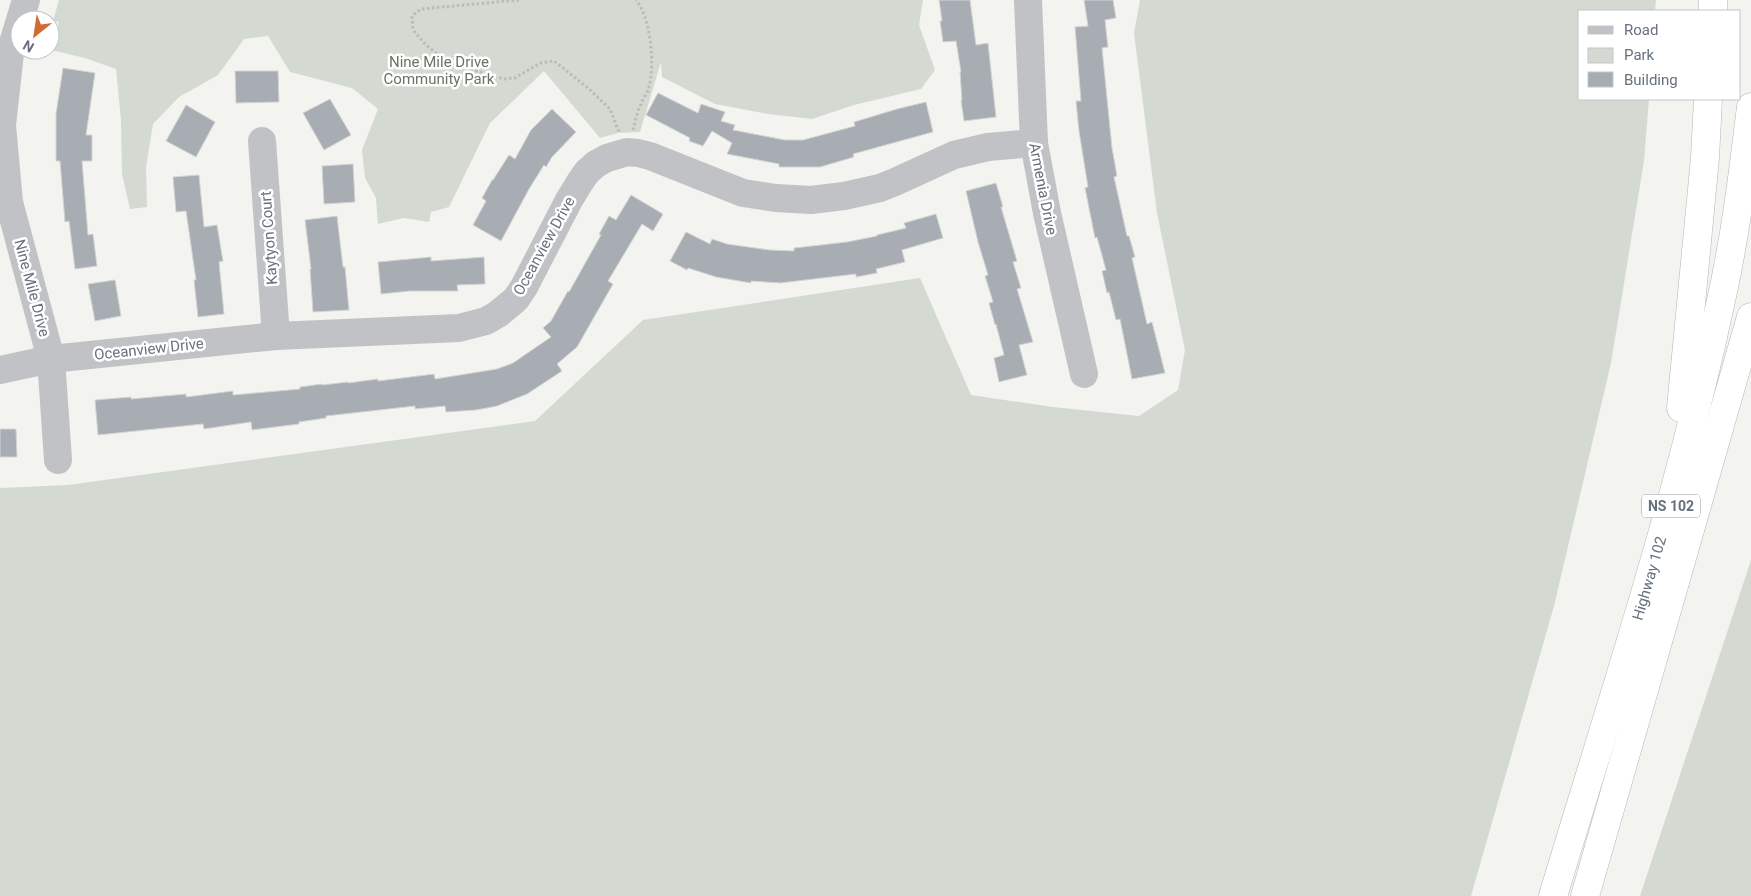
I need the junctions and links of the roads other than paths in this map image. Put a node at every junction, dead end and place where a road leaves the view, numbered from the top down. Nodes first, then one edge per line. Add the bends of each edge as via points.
1 (26, 0) edge
2 (1028, 0) edge
3 (1708, 100) edge
4 (1751, 107) edge
5 (262, 141) dead end
6 (1034, 144) junction
7 (1751, 317) edge
8 (276, 336) junction
9 (51, 359) junction
10 (0, 370) edge
11 (1084, 374) dead end
12 (58, 460) dead end
13 (1671, 506) junction
14 (1553, 896) edge
15 (1585, 896) edge

1 - 9 street, Nine Mile Drive via 10,53 2,125 8,202
2 - 6 street, Armenia Drive
3 - 13 highway
4 - 13 highway, Highway 102 / NS 102 via 1740,200 1720,305
5 - 8 street, Kaytyon Court
6 - 8 street, Oceanview Drive via 988,147 954,155 880,188 812,200 743,193 650,156 627,152 607,158 587,172 524,287 510,305 486,321 459,328
6 - 11 street, Armenia Drive
7 - 15 highway, Highway 102 / NS 102
8 - 9 street, Oceanview Drive
9 - 10 street, Oceanview Drive
9 - 12 street, Nine Mile Drive
13 - 14 highway, Highway 102 / NS 102

